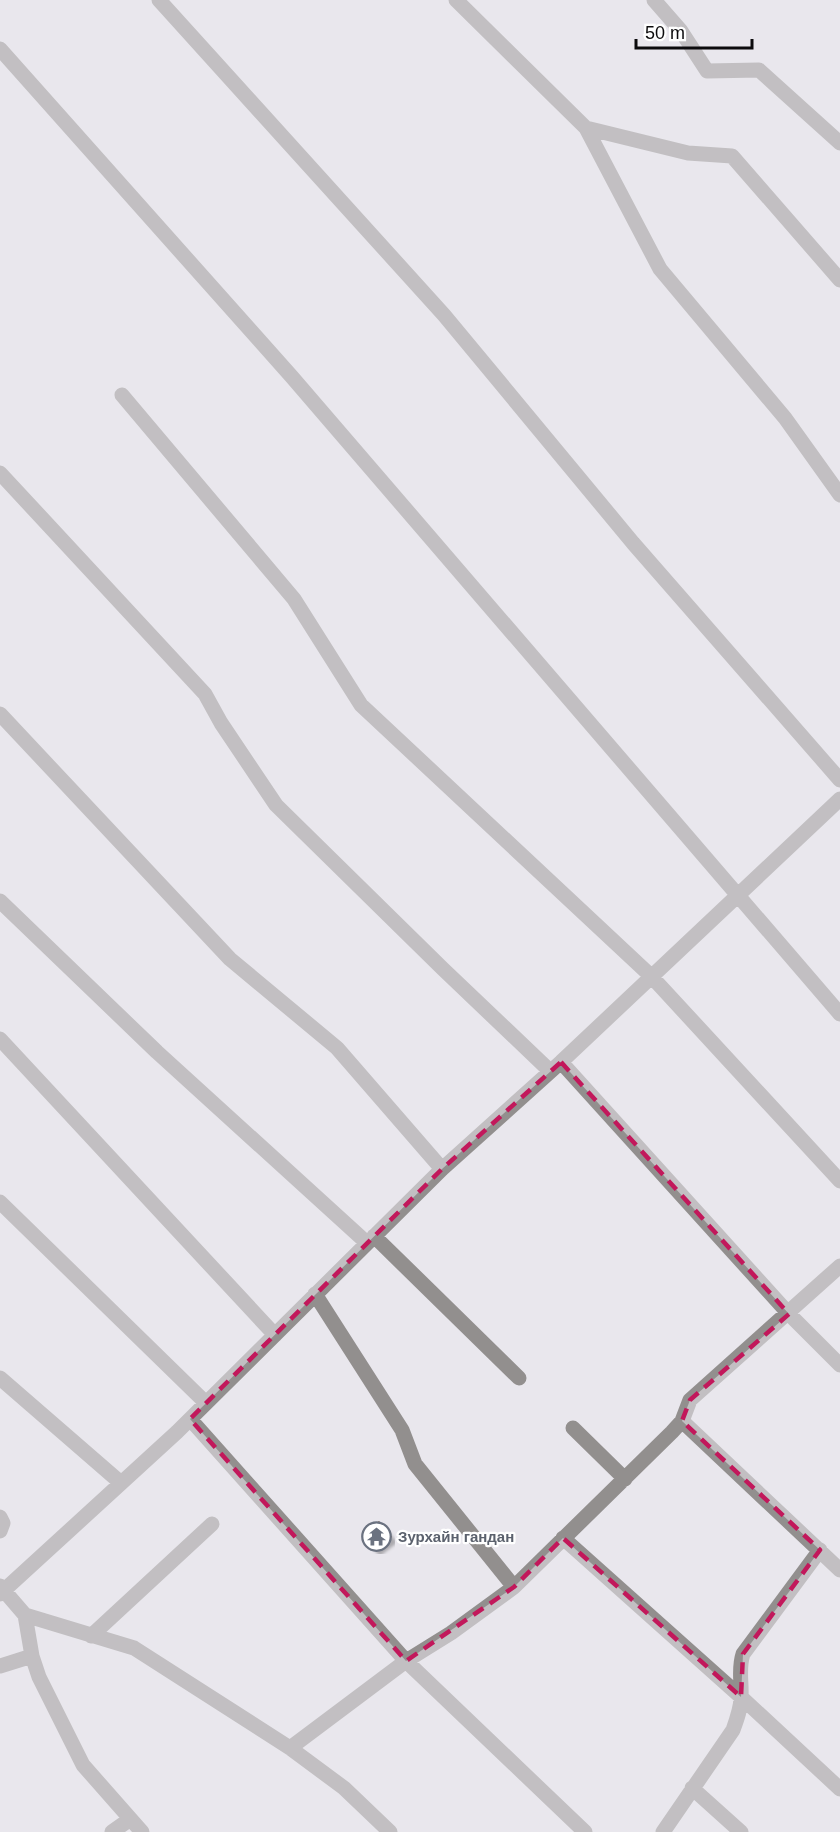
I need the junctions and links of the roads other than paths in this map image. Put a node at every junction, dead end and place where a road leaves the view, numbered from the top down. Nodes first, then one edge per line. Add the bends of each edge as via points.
1 (159, 0) edge
2 (456, 0) edge
3 (654, 0) edge
4 (0, 49) edge
5 (586, 128) junction
6 (840, 143) edge
7 (840, 280) edge
8 (122, 395) dead end
9 (0, 472) edge
10 (840, 495) edge
11 (0, 714) edge
12 (840, 780) edge
13 (840, 800) edge
14 (738, 895) junction
15 (0, 901) edge
16 (651, 976) junction
17 (840, 1014) edge
18 (0, 1039) edge
19 (556, 1066) junction
20 (442, 1169) junction
21 (840, 1181) edge
22 (0, 1202) edge
23 (371, 1240) junction
24 (840, 1266) edge
25 (315, 1294) junction
26 (789, 1314) junction
27 (275, 1335) junction
28 (840, 1365) edge
29 (0, 1378) edge
30 (519, 1378) dead end
31 (206, 1403) junction
32 (190, 1419) junction
33 (682, 1421) junction
34 (573, 1428) dead end
35 (625, 1479) junction
36 (121, 1483) junction
37 (0, 1517) edge
38 (212, 1524) dead end
39 (0, 1532) edge
40 (563, 1538) junction
41 (820, 1550) junction
42 (840, 1570) edge
43 (514, 1587) junction
44 (1, 1590) edge
45 (25, 1615) junction
46 (90, 1636) junction
47 (32, 1656) junction
48 (406, 1660) junction
49 (0, 1666) edge
50 (741, 1697) junction
51 (290, 1748) junction
52 (692, 1788) junction
53 (840, 1789) edge
54 (129, 1820) junction
55 (112, 1832) edge
56 (142, 1832) edge
57 (390, 1832) edge
58 (585, 1832) edge
59 (663, 1832) edge
60 (741, 1832) edge

1 - 12 street via 444,315 633,543
2 - 5 street
3 - 6 street via 681,31 707,71 759,70
4 - 14 street via 292,376
5 - 7 street via 688,153 732,156
5 - 10 street via 660,269 785,418
8 - 16 street via 294,599 361,705
9 - 19 street via 205,694 276,805 443,969
11 - 20 street via 230,959 337,1048
13 - 14 street
14 - 16 street
14 - 17 street
15 - 23 street via 157,1052
16 - 19 street
16 - 21 street
18 - 27 street
19 - 20 street
19 - 26 street
20 - 23 street
22 - 31 street
23 - 25 street
23 - 30 street
24 - 26 street
25 - 27 street
25 - 43 street via 402,1430 415,1464
26 - 28 street
26 - 33 street via 690,1400
27 - 31 street
29 - 36 street
31 - 32 street
32 - 36 street
32 - 48 street
33 - 35 street
33 - 41 street
34 - 35 street
35 - 40 street
36 - 44 street
37 - 39 street
38 - 46 street
40 - 43 street
40 - 50 street
41 - 42 street
41 - 50 street via 743,1654
43 - 48 street via 451,1634
44 - 45 street
45 - 46 street
45 - 47 street
46 - 51 street via 134,1648
47 - 49 street
47 - 54 street via 83,1765
48 - 51 street
48 - 58 street
50 - 52 street via 733,1730
50 - 53 street
51 - 57 street via 344,1788
52 - 59 street
52 - 60 street
54 - 55 street
54 - 56 street

